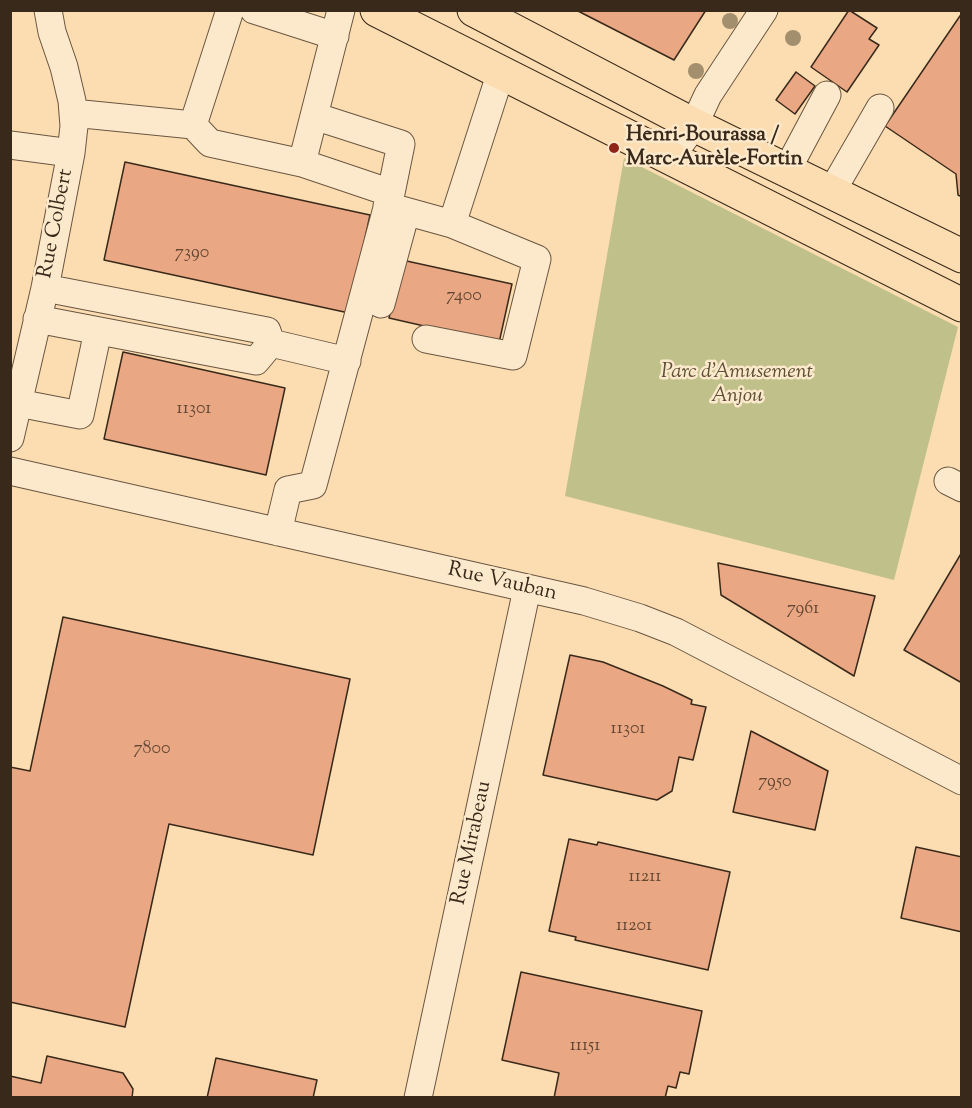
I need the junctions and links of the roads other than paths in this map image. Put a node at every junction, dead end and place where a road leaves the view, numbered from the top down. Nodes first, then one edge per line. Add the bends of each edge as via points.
1 (48, 10) edge
2 (230, 10) edge
3 (254, 10) edge
4 (377, 10) edge
5 (474, 10) edge
6 (764, 10) edge
7 (338, 23) edge
8 (501, 72) junction
9 (827, 95) dead end
10 (880, 108) dead end
11 (73, 113) junction
12 (314, 116) junction
13 (694, 124) junction
14 (193, 125) junction
15 (10, 145) edge
16 (71, 153) junction
17 (670, 158) junction
18 (302, 163) junction
19 (787, 170) junction
20 (832, 191) junction
21 (395, 204) junction
22 (452, 224) junction
23 (962, 256) edge
24 (45, 288) junction
25 (90, 297) junction
26 (381, 304) dead end
27 (962, 305) edge
28 (145, 308) junction
29 (37, 319) junction
30 (208, 319) junction
31 (89, 329) junction
32 (138, 339) junction
33 (426, 339) dead end
34 (271, 343) junction
35 (200, 350) junction
36 (347, 361) junction
37 (18, 403) junction
38 (10, 438) edge
39 (10, 471) edge
40 (278, 532) junction
41 (527, 589) junction
42 (962, 781) edge
43 (418, 1098) edge

1 - 11 street, Rue Colbert
2 - 14 street
3 - 7 street
4 - 8 main road
5 - 13 main road
6 - 13 street via 708,95
7 - 12 street
8 - 17 main road
8 - 22 street
9 - 19 street
10 - 20 street
11 - 14 street
11 - 16 street, Rue Colbert
12 - 18 street
12 - 21 street via 401,144
13 - 17 street
13 - 19 main road
14 - 18 street via 210,142
15 - 16 street
16 - 24 street, Rue Colbert
17 - 27 main road
18 - 21 street
19 - 20 main road
20 - 23 main road
21 - 22 street
21 - 26 street
21 - 36 street
22 - 33 street via 537,259 513,356
24 - 25 street
24 - 29 street, Rue Colbert
25 - 28 street
25 - 31 street
28 - 30 street
28 - 32 street
29 - 31 street
29 - 37 street, Rue Colbert
30 - 34 street via 267,331
30 - 35 street
31 - 32 street
31 - 37 street via 80,415
32 - 35 street
34 - 35 street via 256,361
34 - 36 street
36 - 40 street via 313,485 288,490
37 - 38 street, Rue Colbert
39 - 40 street, Rue Vauban
40 - 41 street, Rue Vauban
41 - 42 street, Rue Vauban via 584,601 676,632
41 - 43 street, Rue Mirabeau

